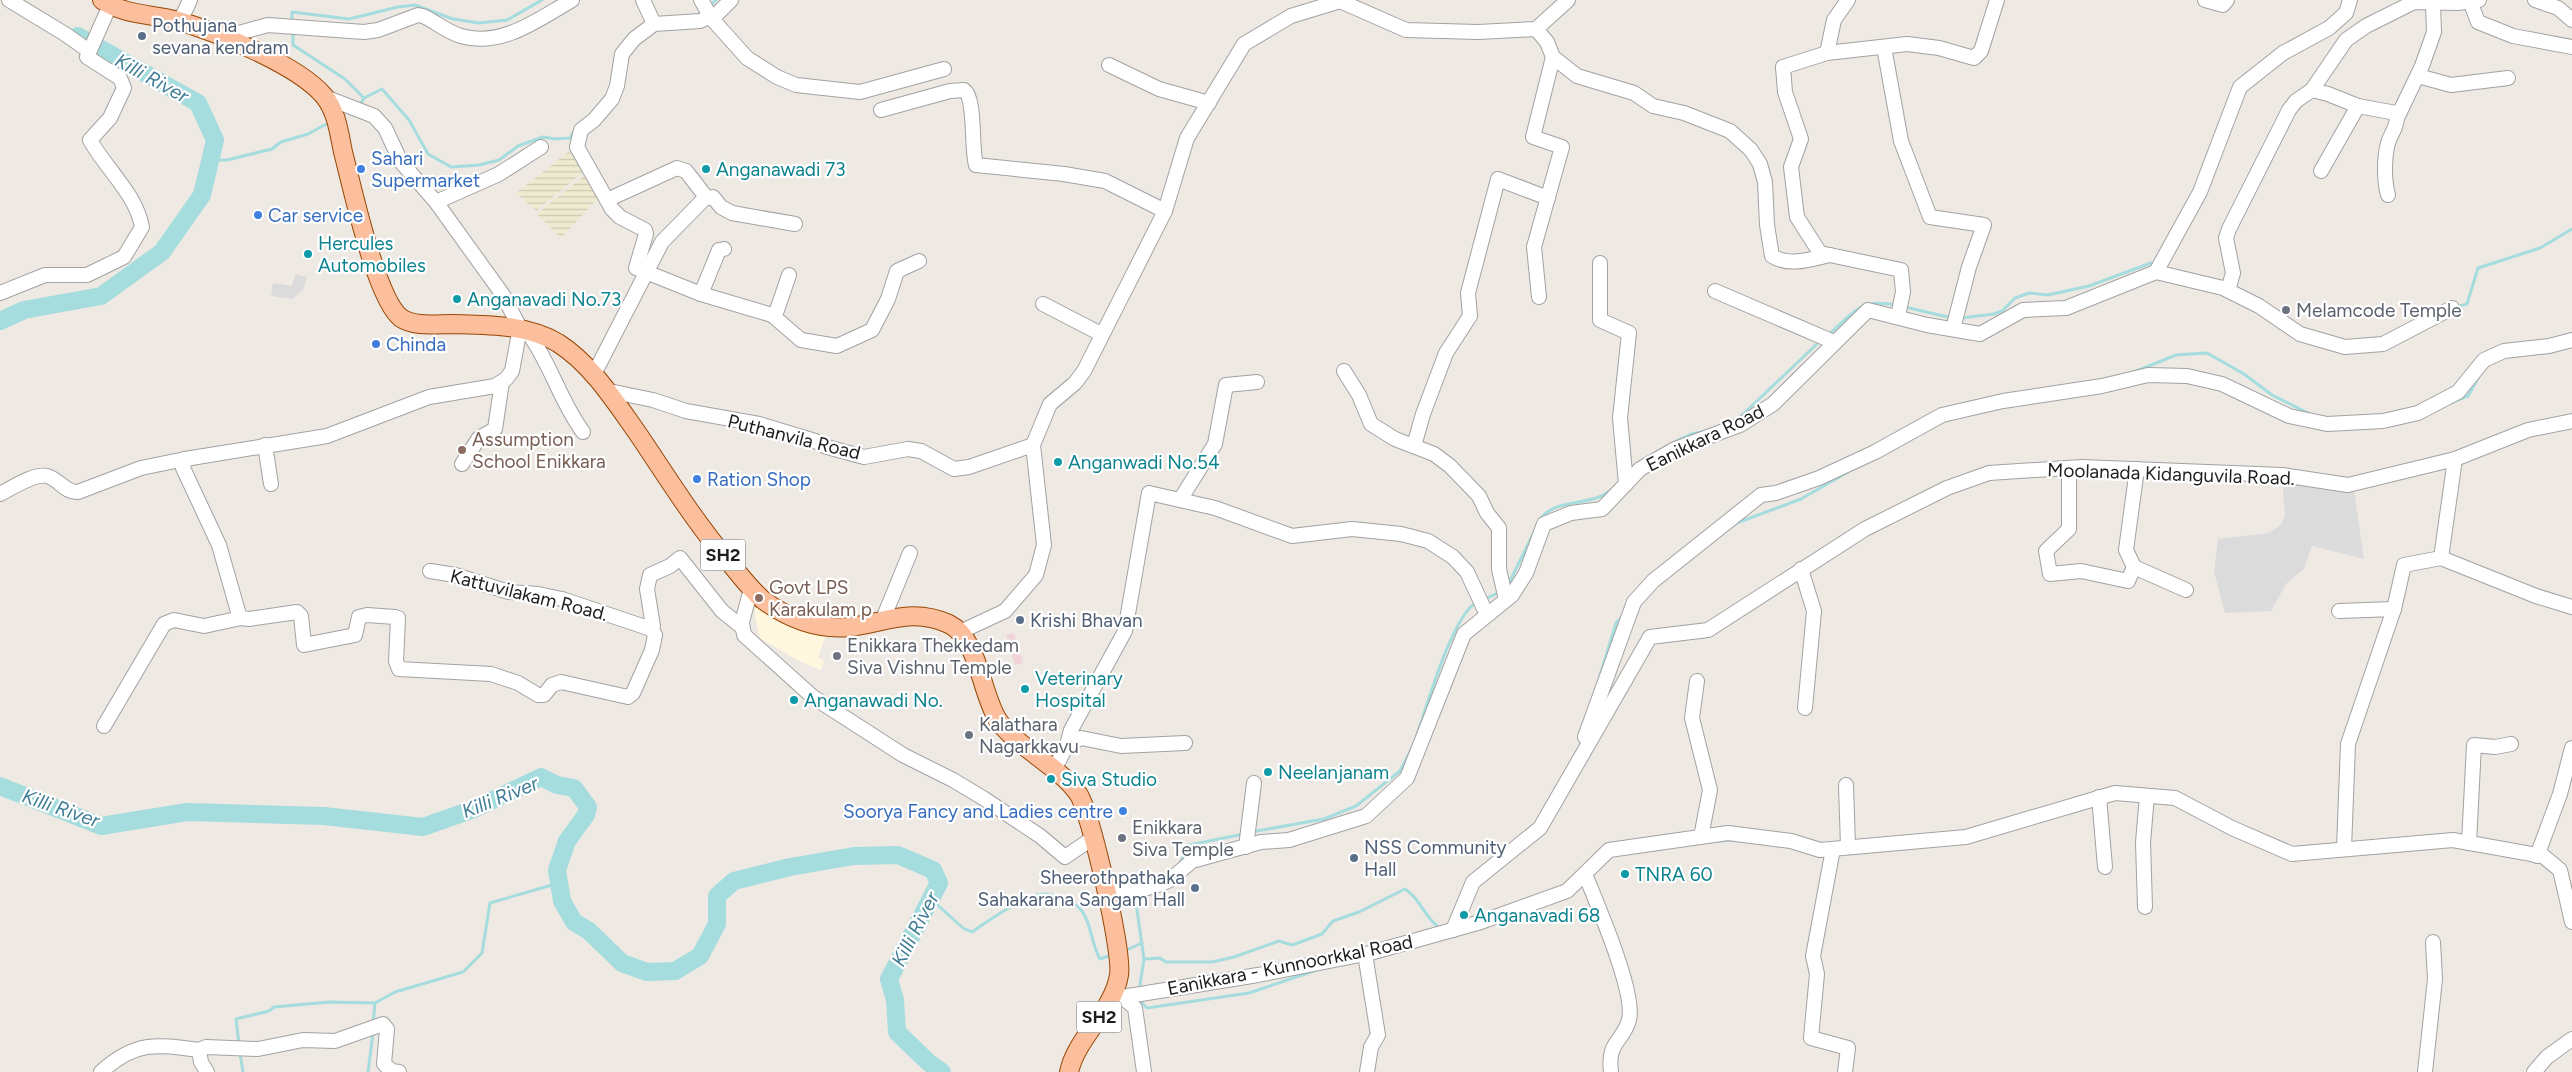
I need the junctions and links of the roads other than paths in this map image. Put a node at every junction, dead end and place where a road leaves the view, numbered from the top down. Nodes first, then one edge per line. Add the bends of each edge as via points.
1 (9, 0) edge
2 (190, 0) edge
3 (572, 0) edge
4 (643, 0) edge
5 (701, 0) edge
6 (731, 0) edge
7 (1568, 0) edge
8 (1848, 0) edge
9 (1997, 0) edge
10 (2205, 0) edge
11 (2227, 0) edge
12 (2350, 0) edge
13 (2535, 0) edge
14 (2474, 1) edge
15 (106, 3) edge
16 (2433, 3) junction
17 (2560, 4) edge
18 (712, 18) junction
19 (178, 20) junction
20 (2572, 20) edge
21 (654, 24) junction
22 (1536, 29) junction
23 (224, 37) junction
24 (1884, 47) junction
25 (2572, 47) edge
26 (89, 52) junction
27 (1827, 53) junction
28 (1554, 57) junction
29 (1109, 65) dead end
30 (944, 69) dead end
31 (2418, 76) junction
32 (2508, 78) dead end
33 (2312, 90) junction
34 (326, 98) junction
35 (1209, 103) junction
36 (2358, 106) junction
37 (881, 110) dead end
38 (2398, 118) junction
39 (541, 147) dead end
40 (2321, 171) dead end
41 (2388, 195) dead end
42 (706, 197) junction
43 (1548, 198) junction
44 (607, 200) junction
45 (436, 202) junction
46 (1165, 211) junction
47 (795, 224) dead end
48 (724, 249) dead end
49 (1830, 255) junction
50 (919, 261) dead end
51 (1600, 263) dead end
52 (2158, 268) junction
53 (646, 273) junction
54 (788, 275) dead end
55 (2229, 288) junction
56 (1715, 291) dead end
57 (0, 293) edge
58 (701, 294) junction
59 (1539, 297) dead end
60 (1043, 304) dead end
61 (2452, 308) dead end
62 (1899, 309) junction
63 (772, 315) junction
64 (524, 329) junction
65 (1953, 329) junction
66 (1101, 334) junction
67 (2572, 340) edge
68 (1834, 342) junction
69 (1344, 371) dead end
70 (593, 376) junction
71 (502, 382) junction
72 (1257, 382) dead end
73 (609, 391) junction
74 (2572, 421) edge
75 (583, 432) dead end
76 (265, 445) junction
77 (1033, 445) junction
78 (1414, 446) junction
79 (185, 459) junction
80 (2455, 459) junction
81 (462, 464) dead end
82 (2070, 468) junction
83 (2137, 470) junction
84 (271, 484) dead end
85 (1626, 484) junction
86 (0, 494) edge
87 (1180, 500) junction
88 (910, 553) dead end
89 (2441, 558) junction
90 (2134, 567) junction
91 (1800, 569) junction
92 (430, 571) dead end
93 (751, 589) junction
94 (2186, 590) dead end
95 (1506, 600) junction
96 (1483, 606) junction
97 (2572, 607) edge
98 (2394, 609) junction
99 (2339, 612) dead end
100 (241, 618) junction
101 (883, 619) junction
102 (742, 627) junction
103 (651, 629) junction
104 (960, 632) junction
105 (1697, 681) dead end
106 (1805, 708) dead end
107 (104, 726) dead end
108 (1185, 743) dead end
109 (2511, 744) dead end
110 (1067, 745) junction
111 (2572, 748) edge
112 (1054, 770) junction
113 (1574, 771) junction
114 (1254, 783) dead end
115 (1846, 785) dead end
116 (2147, 796) junction
117 (2099, 797) junction
118 (1247, 837) junction
119 (1701, 837) junction
120 (1092, 838) junction
121 (2469, 843) junction
122 (1848, 847) junction
123 (1833, 849) junction
124 (2344, 849) junction
125 (2537, 856) junction
126 (2105, 867) dead end
127 (2566, 873) edge
128 (1585, 874) junction
129 (1106, 892) junction
130 (2145, 907) dead end
131 (2572, 922) edge
132 (1449, 931) junction
133 (2433, 942) dead end
134 (1365, 954) junction
135 (1129, 994) junction
136 (2572, 1039) edge
137 (199, 1050) junction
138 (383, 1068) edge
139 (101, 1072) edge
140 (207, 1072) edge
141 (399, 1072) edge
142 (1070, 1072) edge
143 (1144, 1072) edge
144 (1367, 1072) edge
145 (1611, 1072) edge
146 (1845, 1072) edge
147 (2425, 1072) edge
148 (2534, 1072) edge

1 - 26 street
2 - 19 street
3 - 23 street via 519,31 490,38 459,36 418,15 364,32 268,25
4 - 21 street
5 - 18 street
6 - 18 street
7 - 22 street
8 - 27 street via 1834,20
9 - 24 street via 1981,51 1974,58 1939,48 1907,44
10 - 11 street via 2223,5
12 - 52 street via 2346,14 2329,28 2283,53 2240,87 2200,192
13 - 17 street
14 - 16 street
14 - 25 street via 2478,22 2513,36
15 - 19 main road, SH2 via 130,12
15 - 26 street via 98,37
16 - 31 street via 2434,32
16 - 33 street via 2414,2 2351,35
17 - 20 street
18 - 21 street
18 - 30 street via 747,58 777,77 796,84 860,92
19 - 23 main road, SH2
21 - 44 street via 634,39 622,54 612,99 581,130 577,148
22 - 28 street
22 - 35 street via 1478,32 1406,30 1340,1 1291,16 1244,44
23 - 34 main road, SH2 via 299,76
24 - 27 street
24 - 65 street via 1901,141 1930,217 1984,225
26 - 57 street via 89,60 120,78 124,84 110,118 90,140 126,192 142,227 124,257 87,275 45,275
27 - 49 street via 1783,67 1785,92 1802,139 1791,167 1796,217 1820,253
28 - 43 street via 1533,137 1562,147
28 - 49 street via 1577,76 1634,93 1653,106 1684,113 1730,132 1751,150 1760,164 1765,182 1772,256 1782,262 1794,262
29 - 35 street via 1159,89
31 - 32 street via 2451,85
31 - 38 street
33 - 36 street
33 - 55 street via 2289,110 2229,229 2226,238 2233,273
34 - 45 street via 374,116 385,128 401,162
34 - 64 main road, SH2 via 336,119 382,290 396,313 412,323
35 - 46 street via 1188,138
36 - 38 street via 2396,113
36 - 40 street
37 - 46 street via 964,90 969,97 976,165 1105,181
38 - 41 street via 2388,143
39 - 45 street via 499,174
42 - 44 street via 686,171 676,168
42 - 47 street via 712,197 732,213
42 - 53 street via 662,242
43 - 59 street via 1534,247
43 - 78 street via 1498,179 1468,293 1470,316 1446,353
44 - 53 street via 620,217 645,230 636,268
45 - 64 street
46 - 66 street
48 - 58 street via 719,250
49 - 62 street via 1901,270
50 - 63 street via 897,271 888,299 872,330 837,346 801,340
51 - 85 street via 1600,320 1629,333 1620,418
52 - 55 street
52 - 65 street, Eanikkara Road via 2066,308 2023,310 1980,334
53 - 58 street
53 - 70 street
54 - 63 street via 782,298
55 - 61 street via 2300,334 2345,348 2383,344
56 - 68 street
58 - 63 street
60 - 66 street
62 - 65 street, Eanikkara Road
62 - 68 street, Eanikkara Road via 1868,310
64 - 70 main road, SH2 via 560,345
64 - 71 street via 512,371
64 - 75 street via 556,379
66 - 77 street via 1084,371 1050,404
67 - 113 street via 2504,351 2484,360 2458,392 2418,413 2383,421 2327,424 2289,416 2222,384 2187,376 2148,375 1942,415 1819,478 1761,495 1652,581 1634,602 1625,623
68 - 85 street, Eanikkara Road via 1773,404 1740,425 1675,449 1640,469
69 - 78 street via 1359,395 1370,424
70 - 73 main road, SH2
71 - 76 street via 487,388 429,397 327,436
71 - 81 street via 495,429 479,438
72 - 87 street via 1226,385 1215,444
73 - 77 street, Puthanvila Road via 686,411 759,424 864,457 908,449 921,451 954,469
73 - 93 main road, SH2 via 713,544
74 - 80 street, Moolanada Kidanguvila Road. via 2528,430
76 - 79 street
76 - 84 street
77 - 104 street via 1044,532 1040,567 1027,588 1006,611
78 - 95 street via 1434,454 1450,466 1480,496 1487,513 1499,528 1499,569
79 - 86 street via 140,468 78,492 43,476
79 - 100 street via 183,468 219,545
80 - 83 street, Moolanada Kidanguvila Road. via 2348,485 2282,475
80 - 89 street
82 - 83 street, Moolanada Kidanguvila Road.
82 - 90 street via 2069,529 2046,551 2050,574 2081,570 2128,581
82 - 91 street, Moolanada Kidanguvila Road. via 1989,473 1947,488 1865,529
83 - 90 street via 2126,550
85 - 95 street, Eanikkara Road via 1602,509 1571,513 1544,524 1526,573
87 - 96 street via 1215,508 1292,536 1352,529 1401,534 1428,541 1453,557 1467,572
87 - 110 street via 1148,493 1125,631 1071,730
88 - 101 street
89 - 97 street
89 - 98 street via 2404,565
90 - 94 street
91 - 106 street via 1814,611
91 - 113 street, Moolanada Kidanguvila Road. via 1708,630 1650,637
92 - 103 street, Kattuvilakam Road. via 455,575 509,592 562,599
93 - 101 main road, SH2 via 762,599 806,624 825,628 848,627
93 - 102 street
95 - 96 street, Eanikkara Road
96 - 118 street, Eanikkara Road via 1464,634 1407,778 1366,816 1288,840
98 - 99 street
98 - 124 street via 2348,744
100 - 103 street via 297,612 301,616 304,645 355,635 359,617 395,616 398,618 396,661 399,669 491,674 518,683 538,695 544,695 552,685 561,682 628,697 633,693 652,650 655,635
100 - 107 street via 204,626 174,620 164,624
101 - 104 main road, SH2 via 927,617
102 - 103 street via 722,611 680,558 650,575 647,589 654,626
102 - 120 street via 744,635 813,697 903,755 982,798 1040,836 1065,857
104 - 112 main road, SH2 via 982,677 998,721
105 - 119 street via 1692,718 1710,790
108 - 110 street via 1121,746 1081,738
109 - 121 street via 2495,747 2474,745
110 - 112 street
111 - 125 street via 2560,794
112 - 120 main road, SH2 via 1078,794
113 - 132 street, Moolanada Kidanguvila Road. via 1559,791 1540,828 1473,882
114 - 118 street
115 - 122 street
116 - 117 street, Eanikkara - Kunnoorkkal Road via 2114,793
116 - 124 street, Eanikkara - Kunnoorkkal Road via 2175,798 2292,854
116 - 130 street via 2143,842
117 - 122 street, Eanikkara - Kunnoorkkal Road via 1966,837
117 - 126 street
118 - 129 street, Eanikkara Road via 1192,861 1170,880 1131,891
119 - 123 street, Eanikkara - Kunnoorkkal Road via 1728,833 1791,841 1820,850
119 - 128 street, Eanikkara - Kunnoorkkal Road via 1609,850
120 - 129 main road, SH2
121 - 124 street, Eanikkara - Kunnoorkkal Road via 2453,840
121 - 125 street, Eanikkara - Kunnoorkkal Road
122 - 123 street, Eanikkara - Kunnoorkkal Road
123 - 146 street via 1813,956 1817,974 1811,1038 1848,1048
125 - 127 street, Eanikkara - Kunnoorkkal Road via 2543,856
127 - 131 street, Eanikkara - Kunnoorkkal Road
128 - 132 street, Eanikkara - Kunnoorkkal Road via 1567,891
128 - 145 street via 1611,939 1628,998 1629,1019 1613,1044
129 - 135 main road, SH2 via 1120,974
132 - 134 street, Eanikkara - Kunnoorkkal Road
133 - 147 street via 2435,979
134 - 135 street, Eanikkara - Kunnoorkkal Road via 1258,975
134 - 144 street via 1378,1035 1370,1047
135 - 142 main road, SH2 via 1073,1057
135 - 143 street via 1135,1008
136 - 148 street via 2547,1057
137 - 138 street via 215,1046 240,1049 303,1040 335,1041 383,1024 387,1029
137 - 139 street via 168,1045 146,1046 124,1054
137 - 140 street
138 - 141 street

